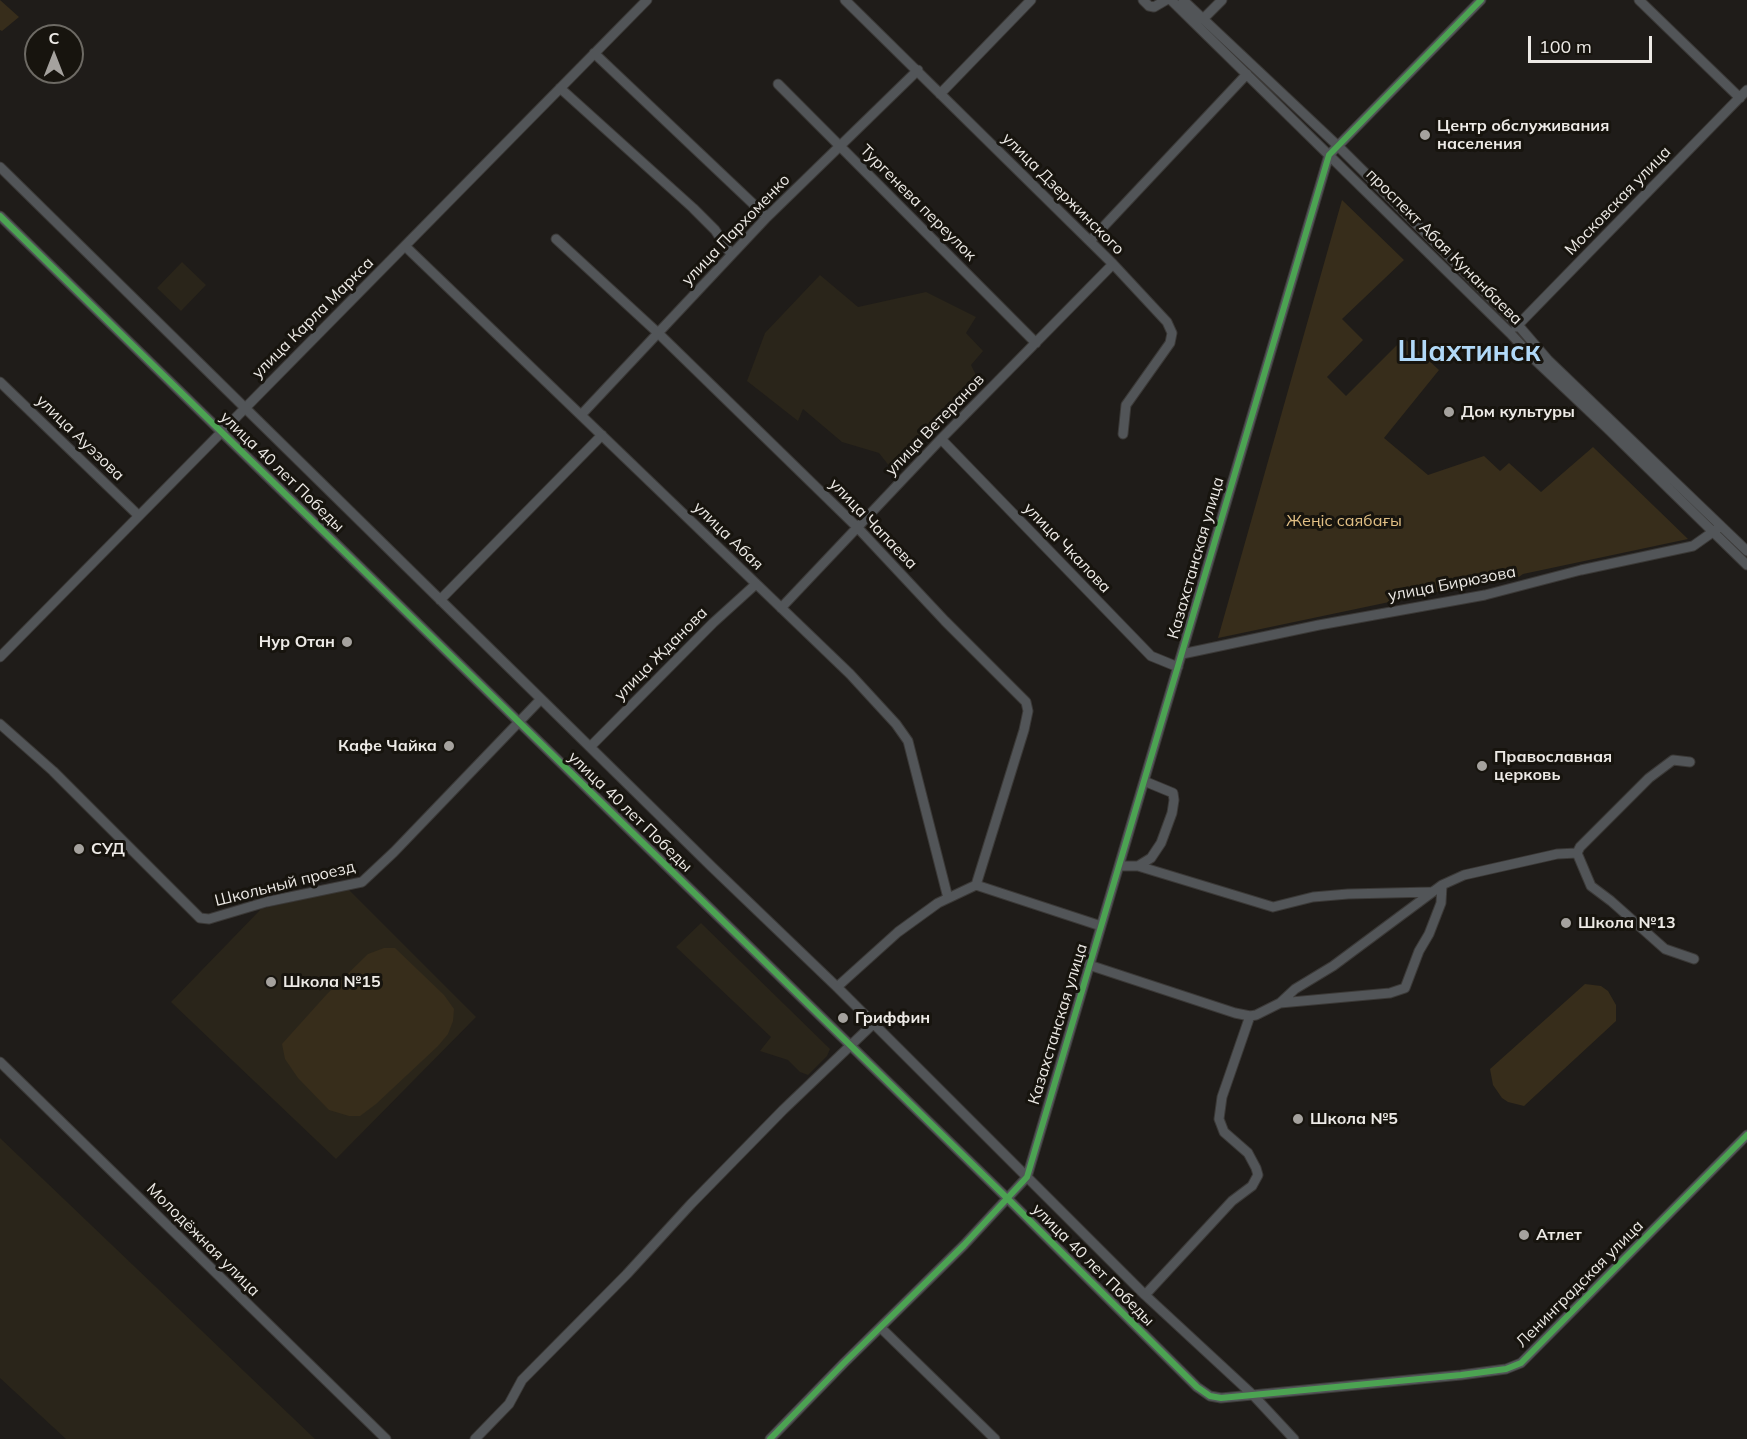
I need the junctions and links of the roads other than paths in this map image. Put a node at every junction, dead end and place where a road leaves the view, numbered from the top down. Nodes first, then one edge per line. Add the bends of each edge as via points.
1 (647, 0) edge
2 (846, 0) edge
3 (1031, 0) edge
4 (1143, 0) edge
5 (1166, 0) edge
6 (1171, 0) edge
7 (1183, 0) edge
8 (1222, 0) edge
9 (1481, 0) edge
10 (1639, 0) edge
11 (1203, 19) junction
12 (594, 53) junction
13 (918, 70) junction
14 (1247, 75) junction
15 (778, 84) dead end
16 (560, 88) junction
17 (1747, 90) edge
18 (940, 94) junction
19 (1740, 98) junction
20 (841, 146) junction
21 (1338, 146) junction
22 (1329, 155) junction
23 (0, 167) edge
24 (0, 216) edge
25 (767, 217) junction
26 (556, 239) dead end
27 (1090, 241) junction
28 (405, 246) junction
29 (731, 254) junction
30 (1113, 264) junction
31 (1518, 325) junction
32 (658, 333) junction
33 (1510, 333) junction
34 (1036, 343) junction
35 (0, 382) edge
36 (245, 408) junction
37 (581, 415) junction
38 (222, 433) junction
39 (1123, 434) dead end
40 (602, 435) junction
41 (942, 439) junction
42 (139, 516) junction
43 (857, 527) junction
44 (1717, 529) junction
45 (1747, 551) edge
46 (1747, 565) edge
47 (756, 584) junction
48 (440, 600) junction
49 (781, 608) junction
50 (1182, 654) junction
51 (0, 657) edge
52 (1178, 667) junction
53 (541, 699) junction
54 (518, 721) junction
55 (0, 724) edge
56 (590, 747) junction
57 (1690, 762) dead end
58 (1144, 781) junction
59 (1577, 853) junction
60 (1138, 866) junction
61 (1119, 867) junction
62 (976, 885) junction
63 (1442, 885) junction
64 (1431, 892) junction
65 (948, 898) junction
66 (1101, 926) junction
67 (1694, 959) dead end
68 (1089, 965) junction
69 (837, 987) junction
70 (1281, 1003) junction
71 (1250, 1016) junction
72 (873, 1024) junction
73 (850, 1045) junction
74 (0, 1062) edge
75 (1747, 1135) edge
76 (1027, 1177) junction
77 (1008, 1199) junction
78 (1145, 1295) junction
79 (881, 1328) junction
80 (1253, 1395) junction
81 (386, 1439) edge
82 (475, 1439) edge
83 (770, 1439) edge
84 (995, 1439) edge
85 (1294, 1439) edge

1 - 12 street, улица Карла Маркса
2 - 13 street, улица Дзержинского
3 - 18 street
4 - 5 street via 1154,7
6 - 14 street, проспект Абая Кунанбаева
7 - 11 street, проспект Абая Кунанбаева
8 - 11 street
9 - 21 street, Казахстанская улица
10 - 19 street
11 - 21 street, проспект Абая Кунанбаева
12 - 16 street, улица Карла Маркса
12 - 25 street
13 - 18 street, улица Дзержинского
13 - 20 street, улица Пархоменко
14 - 22 street, проспект Абая Кунанбаева
14 - 27 street
15 - 20 street, Тургенева переулок
16 - 28 street, улица Карла Маркса
16 - 29 street via 693,208
17 - 19 street, Московская улица
18 - 27 street, улица Дзержинского
19 - 31 street, Московская улица
20 - 25 street, улица Пархоменко
20 - 34 street, Тургенева переулок
21 - 22 street, Казахстанская улица
21 - 31 street, проспект Абая Кунанбаева
22 - 33 street, проспект Абая Кунанбаева
22 - 50 street, Казахстанская улица
23 - 36 street, улица 40 лет Победы
24 - 38 street, улица 40 лет Победы
25 - 29 street, улица Пархоменко
26 - 32 street, улица Чапаева
27 - 30 street, улица Дзержинского
28 - 36 street, улица Карла Маркса
28 - 37 street, улица Абая
29 - 32 street, улица Пархоменко
30 - 34 street, улица Ветеранов
30 - 39 street, улица Дзержинского via 1167,322 1172,333 1170,343 1126,405
31 - 33 street, Московская улица
31 - 44 street, проспект Абая Кунанбаева
32 - 37 street, улица Пархоменко
32 - 43 street, улица Чапаева
33 - 44 street, проспект Абая Кунанбаева
34 - 41 street, улица Ветеранов
35 - 42 street, улица Ауэзова
36 - 38 street, улица Карла Маркса
36 - 48 street, улица 40 лет Победы
37 - 40 street, улица Абая
38 - 42 street, улица Карла Маркса
38 - 54 street, улица 40 лет Победы
40 - 47 street, улица Абая
40 - 48 street
41 - 43 street, улица Ветеранов
41 - 52 street, улица Чкалова via 1151,657
42 - 51 street, улица Карла Маркса
43 - 49 street, улица Ветеранов
43 - 62 street, улица Чапаева via 1026,702 1024,730
44 - 45 street, проспект Абая Кунанбаева
44 - 46 street, проспект Абая Кунанбаева
44 - 50 street, улица Бирюзова via 1693,546 1485,596
47 - 49 street, улица Абая
47 - 56 street, улица Жданова via 712,623
48 - 53 street, улица 40 лет Победы
49 - 65 street, улица Абая via 850,674 908,741
50 - 52 street, Казахстанская улица
52 - 58 street, Казахстанская улица
53 - 54 street, Школьный проезд
53 - 56 street, улица 40 лет Победы
54 - 55 street, Школьный проезд via 362,882 266,902 209,919 200,918 53,771
54 - 73 street, улица 40 лет Победы
56 - 69 street, улица 40 лет Победы
57 - 59 street via 1673,760 1649,778
58 - 60 street via 1167,789 1174,800 1161,843 1151,858
58 - 61 street, Казахстанская улица
59 - 63 street via 1464,875
59 - 67 street via 1591,886 1665,949
60 - 61 street
60 - 64 street via 1273,908 1313,897
61 - 66 street, Казахстанская улица
62 - 65 street
62 - 66 street
63 - 64 street
63 - 70 street via 1441,903 1405,988 1390,993
64 - 70 street
65 - 69 street via 898,932
66 - 68 street, Казахстанская улица
68 - 71 street
68 - 76 street, Казахстанская улица
69 - 72 street, улица 40 лет Победы
70 - 71 street
71 - 78 street via 1222,1097 1219,1119 1224,1132 1248,1153 1258,1175 1252,1186 1232,1201
72 - 73 street
72 - 76 street, улица 40 лет Победы
73 - 77 street, улица 40 лет Победы
73 - 82 street via 691,1203 522,1380 509,1404
74 - 81 street, Молодёжная улица
75 - 80 street, Ленинградская улица via 1521,1363 1461,1375
76 - 77 street
76 - 78 street, улица 40 лет Победы
77 - 79 street
77 - 80 street, улица 40 лет Победы via 1197,1387 1221,1398
78 - 80 street, улица 40 лет Победы
79 - 83 street
79 - 84 street
80 - 85 street, улица 40 лет Победы

